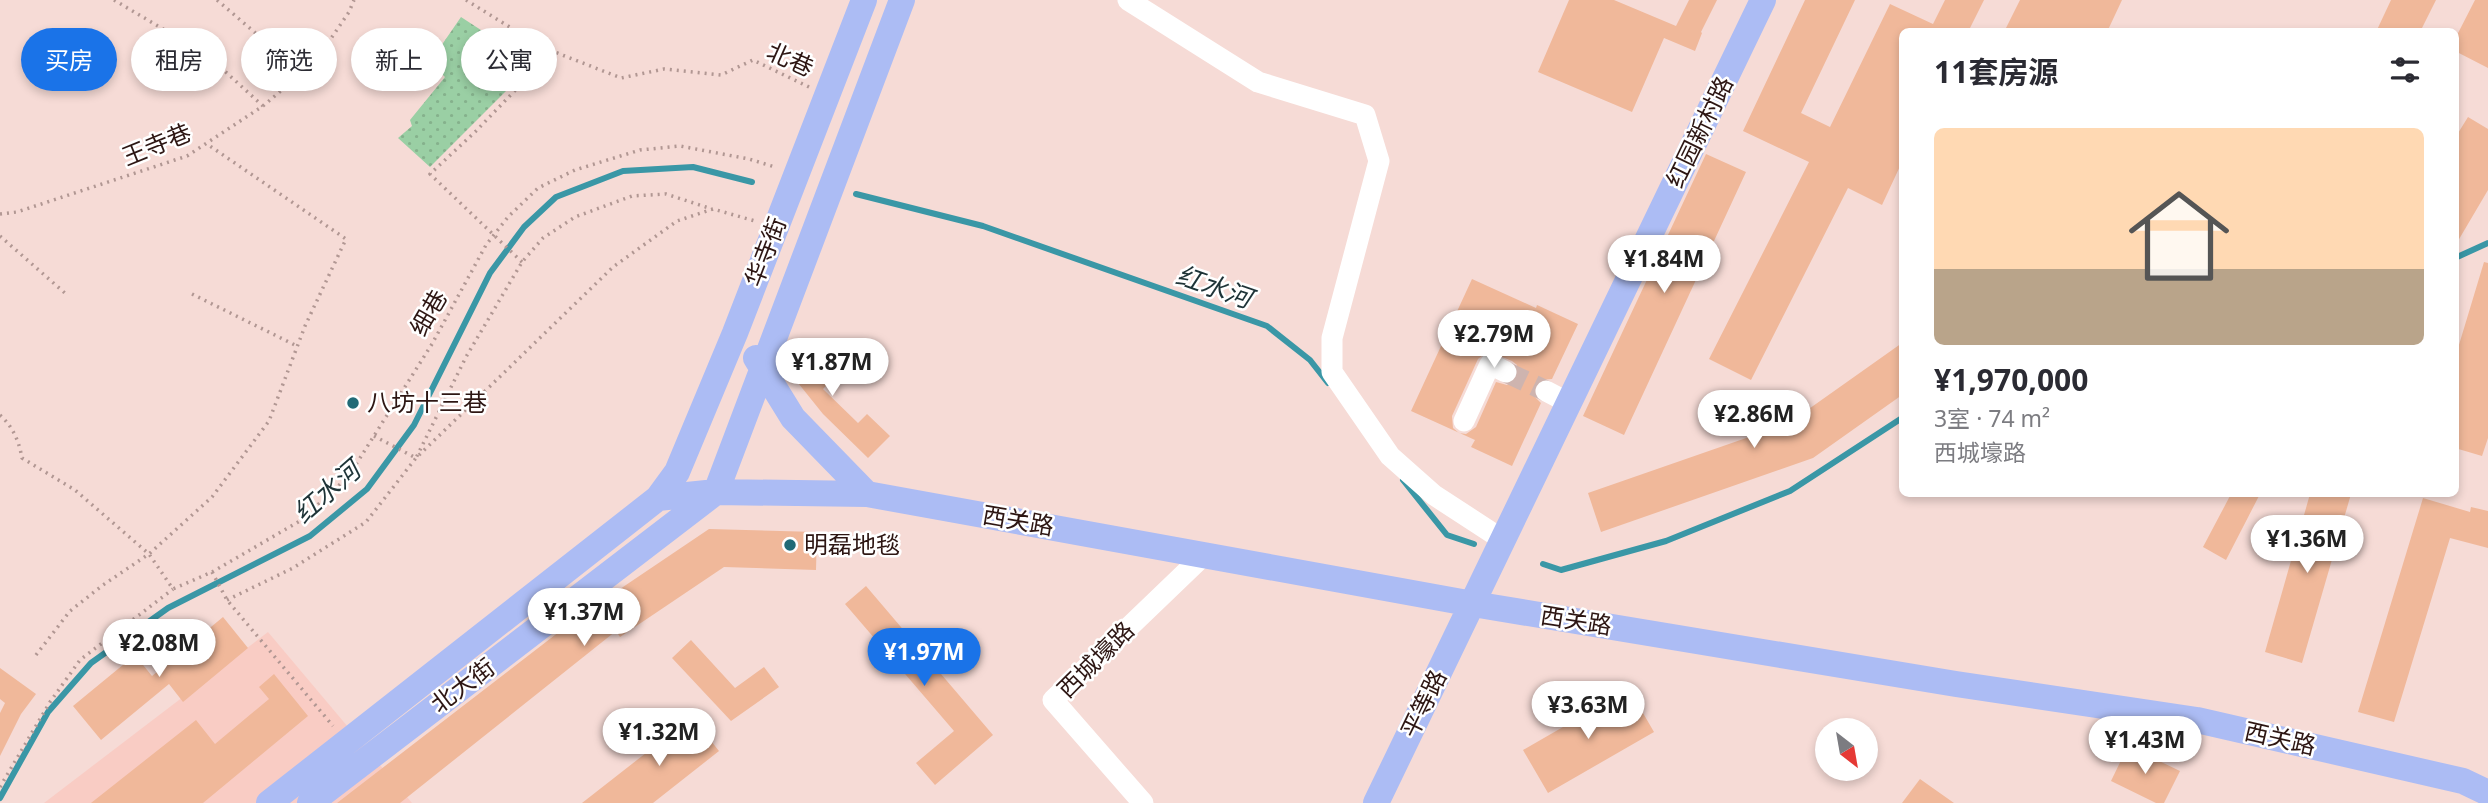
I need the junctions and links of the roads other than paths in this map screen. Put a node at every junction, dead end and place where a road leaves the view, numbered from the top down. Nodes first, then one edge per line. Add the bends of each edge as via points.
1 (864, 0) edge
2 (902, 0) edge
3 (1128, 0) edge
4 (1763, 0) edge
5 (735, 333) junction
6 (762, 366) junction
7 (1506, 372) tunnel mouth
8 (1464, 421) dead end
9 (716, 492) junction
10 (867, 494) junction
11 (658, 498) junction
12 (1503, 540) junction
13 (1205, 555) junction
14 (1473, 604) junction
15 (2488, 793) edge
16 (269, 803) edge
17 (310, 803) edge
18 (1143, 803) edge
19 (1376, 803) edge

1 - 5 main road, 华寺街
2 - 6 main road, 华寺街
3 - 12 street via 1258,82 1365,115 1379,161 1332,338 1332,372 1390,456 1434,495
4 - 12 main road, 红园新村路 via 1558,397
5 - 6 main road
5 - 11 main road, 华寺街 via 677,472
6 - 9 main road, 华寺街
6 - 10 main road via 793,418
7 - 8 street via 1490,364
9 - 10 main road, 西关路
9 - 11 main road, 西关路
9 - 17 main road, 北大街
10 - 13 main road, 西关路
11 - 16 main road, 北大街
12 - 14 main road, 红园新村路
13 - 14 main road, 西关路
13 - 18 street, 西城壕路 via 1053,700
14 - 15 main road, 西关路 via 2197,720 2463,781
14 - 19 main road, 平等路

